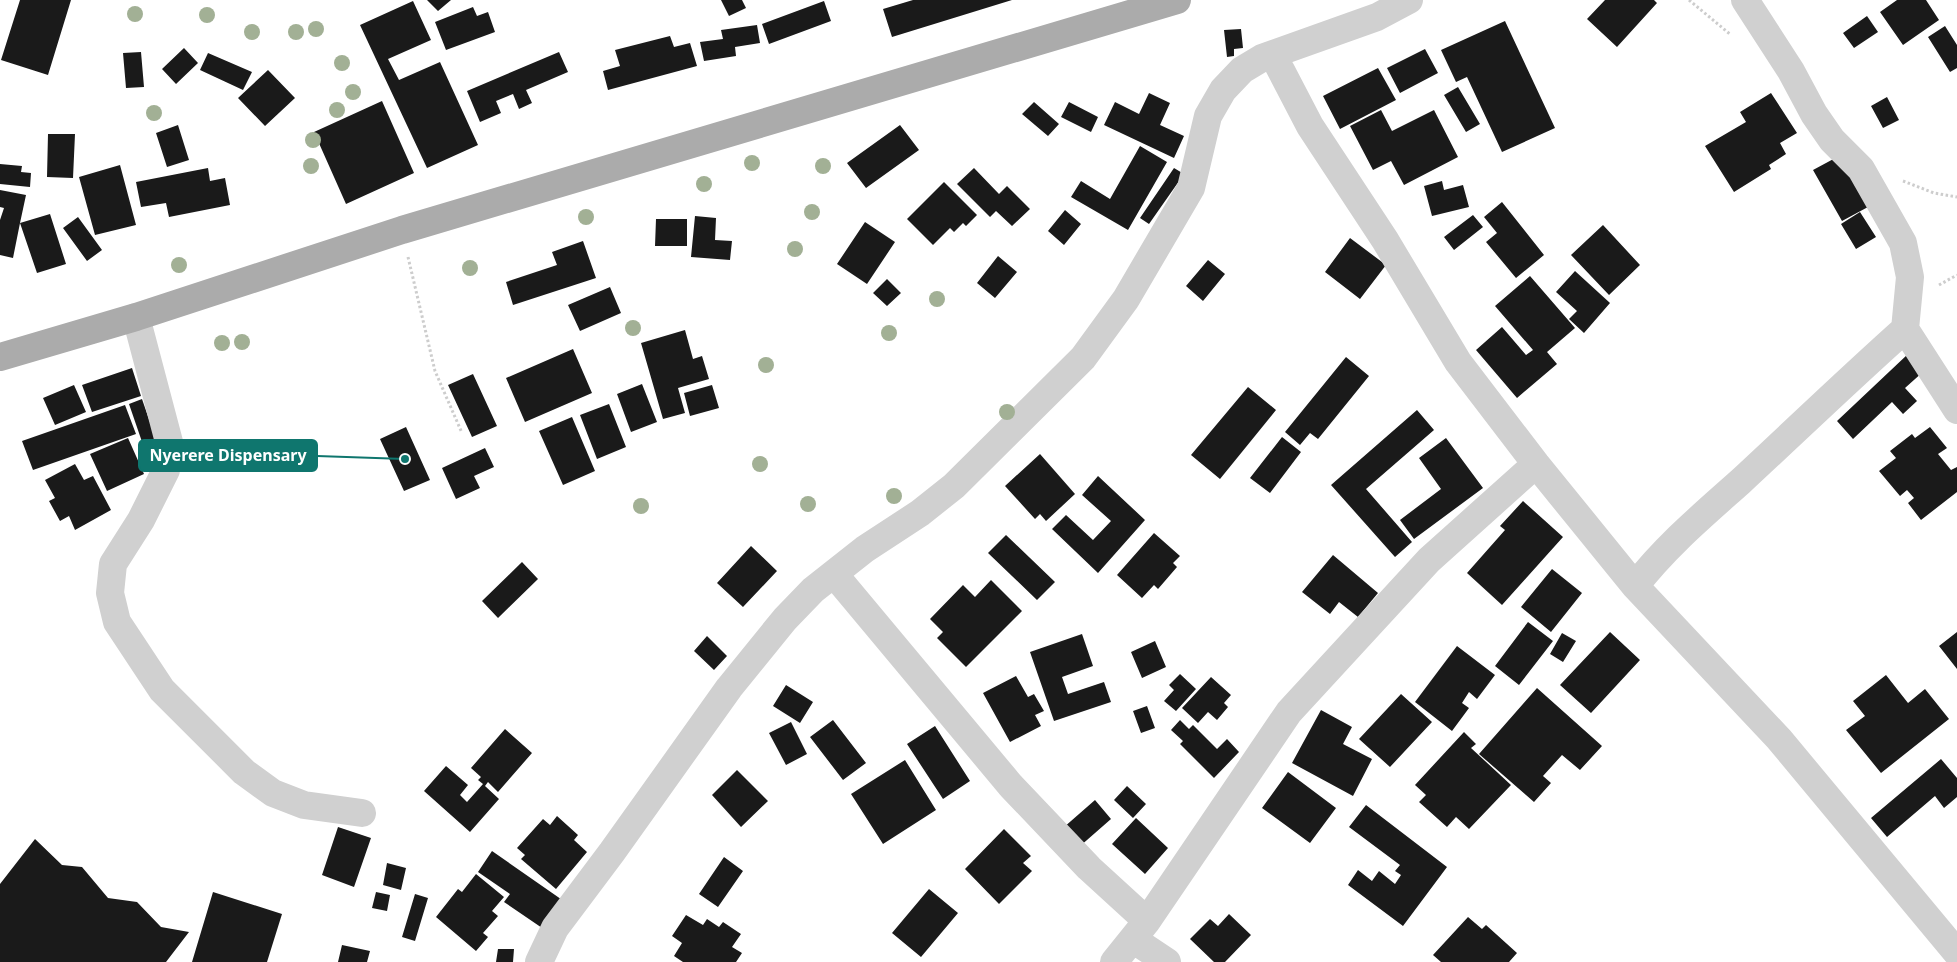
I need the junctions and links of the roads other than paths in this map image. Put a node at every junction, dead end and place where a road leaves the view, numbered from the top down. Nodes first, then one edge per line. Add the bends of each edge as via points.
1 (1177, 0) edge
2 (1409, 0) edge
3 (1745, 0) edge
4 (1273, 55) junction
5 (136, 317) junction
6 (1904, 329) junction
7 (0, 357) edge
8 (1957, 410) edge
9 (1536, 464) junction
10 (834, 574) junction
11 (1635, 586) junction
12 (362, 813) dead end
13 (1141, 930) junction
14 (1957, 953) edge
15 (539, 962) edge
16 (1114, 962) edge
17 (1167, 962) edge

1 - 5 main road via 402,230
2 - 4 street via 1377,17
3 - 6 street via 1791,71 1814,114 1832,140 1862,169 1903,243 1910,277
4 - 9 street via 1310,126 1385,240 1458,362
4 - 10 street via 1242,70 1223,90 1208,116 1191,188 1126,300 1083,358 954,486
5 - 7 main road
5 - 12 street via 169,442 166,470 141,520 113,564 110,593 117,622 162,690 244,772 274,793 304,805
6 - 8 street
6 - 11 street via 1695,520
9 - 11 street
9 - 13 street via 1429,560 1289,712
10 - 13 street via 1011,786 1089,868
10 - 15 street via 813,590 786,619 729,688 555,928
11 - 14 street via 1779,740
13 - 16 street
13 - 17 street

